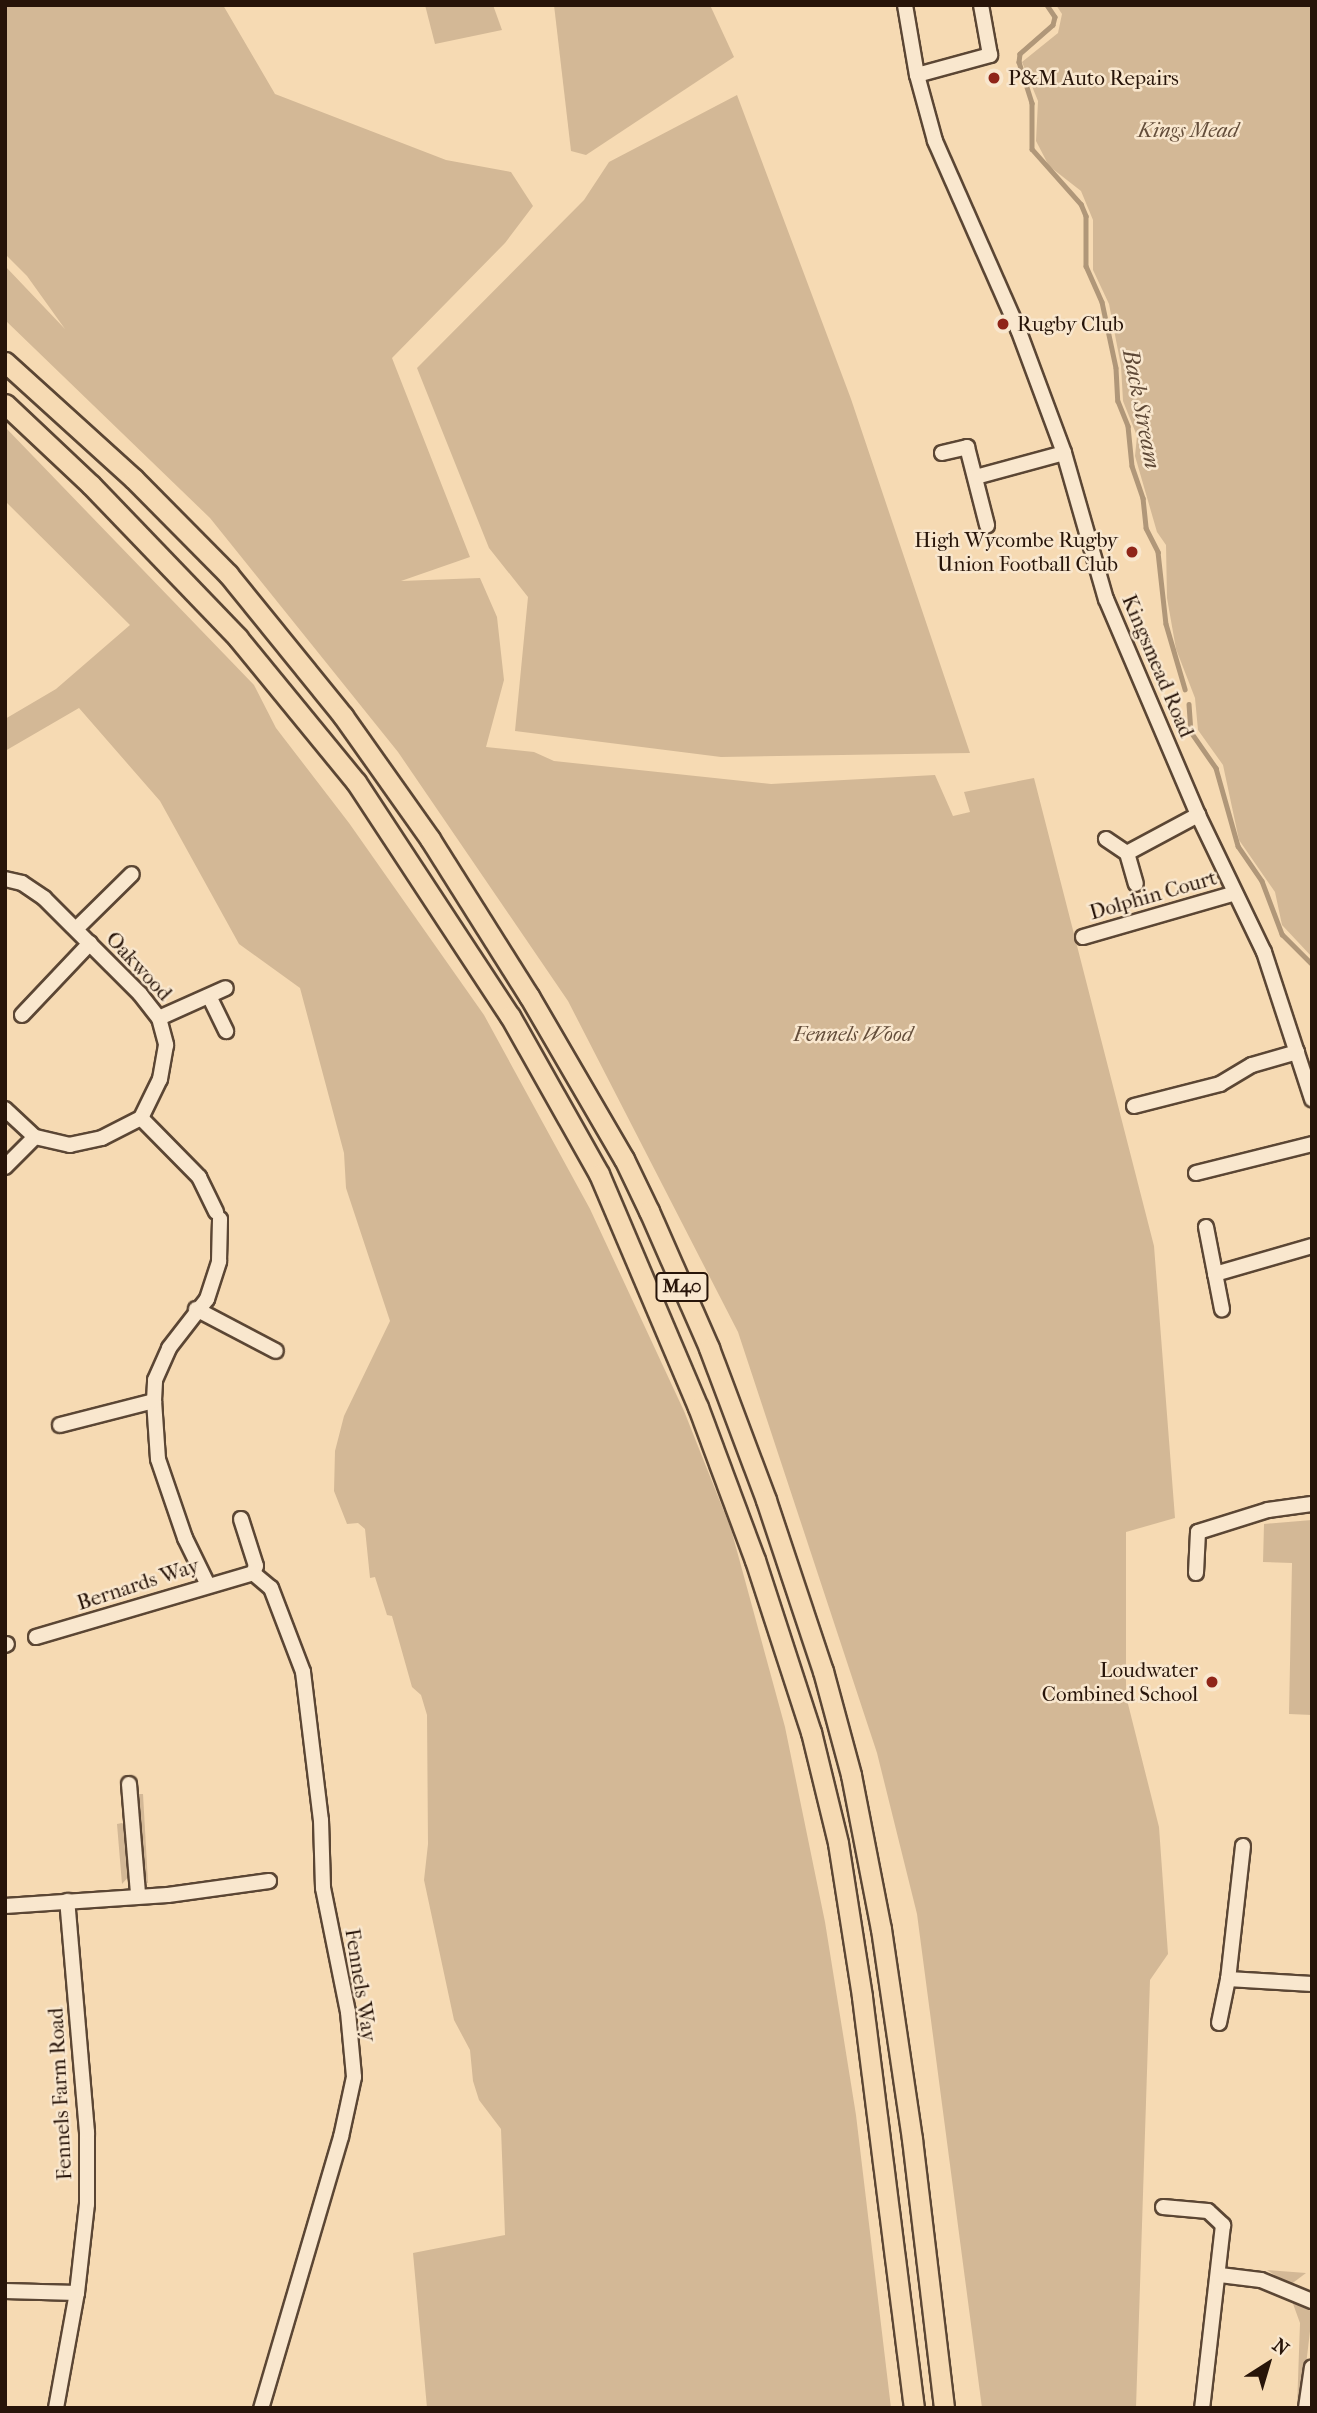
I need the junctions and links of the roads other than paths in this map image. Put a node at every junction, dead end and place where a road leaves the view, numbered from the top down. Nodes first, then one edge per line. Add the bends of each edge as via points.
1 (905, 5) edge
2 (981, 5) edge
3 (917, 75) junction
4 (5, 362) edge
5 (5, 404) edge
6 (942, 453) dead end
7 (1064, 453) junction
8 (976, 477) junction
9 (987, 525) dead end
10 (1198, 815) junction
11 (1106, 839) dead end
12 (1127, 853) junction
13 (132, 874) dead end
14 (5, 879) edge
15 (1136, 884) dead end
16 (1235, 893) junction
17 (76, 929) junction
18 (1083, 937) dead end
19 (90, 943) junction
20 (226, 988) dead end
21 (209, 999) junction
22 (22, 1014) dead end
23 (159, 1018) junction
24 (226, 1031) dead end
25 (1297, 1052) junction
26 (1312, 1099) edge
27 (1135, 1106) dead end
28 (5, 1109) edge
29 (141, 1118) junction
30 (35, 1137) junction
31 (1312, 1144) edge
32 (5, 1167) edge
33 (1196, 1173) dead end
34 (1206, 1227) dead end
35 (1312, 1246) edge
36 (1215, 1274) junction
37 (196, 1309) junction
38 (1222, 1309) dead end
39 (276, 1351) dead end
40 (154, 1401) junction
41 (60, 1425) dead end
42 (1312, 1504) edge
43 (241, 1519) dead end
44 (253, 1573) junction
45 (1196, 1573) dead end
46 (207, 1583) junction
47 (36, 1637) dead end
48 (129, 1784) dead end
49 (1243, 1846) dead end
50 (269, 1881) dead end
51 (138, 1894) junction
52 (67, 1901) junction
53 (5, 1906) edge
54 (1228, 1979) junction
55 (1312, 1984) edge
56 (1219, 2023) dead end
57 (1163, 2207) dead end
58 (1220, 2275) junction
59 (5, 2291) edge
60 (77, 2293) junction
61 (1312, 2301) edge
62 (1312, 2367) edge
63 (1308, 2407) edge
64 (56, 2408) edge
65 (261, 2408) edge
66 (914, 2408) edge
67 (944, 2408) edge
68 (1202, 2408) edge

1 - 3 street, Kingsmead Road
2 - 3 street via 990,55
3 - 7 street, Kingsmead Road via 936,141 1018,329
4 - 67 highway, M40 via 134,479 228,574 343,716 430,839 529,996 624,1159 649,1211 709,1348 766,1500 823,1671 851,1775 881,1929
5 - 66 highway, M40 via 91,485 238,638 356,782 510,1016 599,1174 698,1407 755,1560 811,1732 838,1843 862,1997
6 - 8 street via 967,447
7 - 8 street
7 - 10 street, Kingsmead Road via 1106,599
8 - 9 street
10 - 12 street
10 - 16 street, Kingsmead Road
11 - 12 street
12 - 15 street
13 - 17 street
14 - 17 street, Oakwood via 22,883 44,898
16 - 18 street, Dolphin Court
16 - 25 street, Kingsmead Road via 1264,951
17 - 19 street, Oakwood
19 - 22 street
19 - 23 street, Oakwood
20 - 21 street
21 - 23 street
21 - 24 street
23 - 29 street, Oakwood via 165,1063
25 - 26 street, Kingsmead Road
25 - 27 street via 1252,1065 1220,1084
28 - 30 street
29 - 30 street via 102,1138 69,1145
29 - 37 street via 199,1177 218,1216 219,1261 207,1298
30 - 32 street
31 - 33 street
34 - 36 street
35 - 36 street
36 - 38 street
37 - 39 street
37 - 40 street via 169,1348 155,1380
40 - 41 street
40 - 46 street via 158,1458
42 - 45 street via 1268,1510 1198,1532
43 - 44 street via 256,1566
44 - 46 street, Bernards Way
44 - 65 street, Fennels Way via 271,1588 303,1672 321,1820 323,1888 348,2012 354,2077 341,2137
46 - 47 street, Bernards Way
48 - 51 street
49 - 54 street
50 - 51 street via 167,1895
51 - 52 street
52 - 53 street
52 - 60 street, Fennels Farm Road via 87,2132 87,2204
54 - 55 street
54 - 56 street
57 - 58 street via 1208,2211 1223,2225
58 - 61 street via 1261,2280
58 - 68 street
59 - 60 street
60 - 64 street, Fennels Farm Road
62 - 63 street

